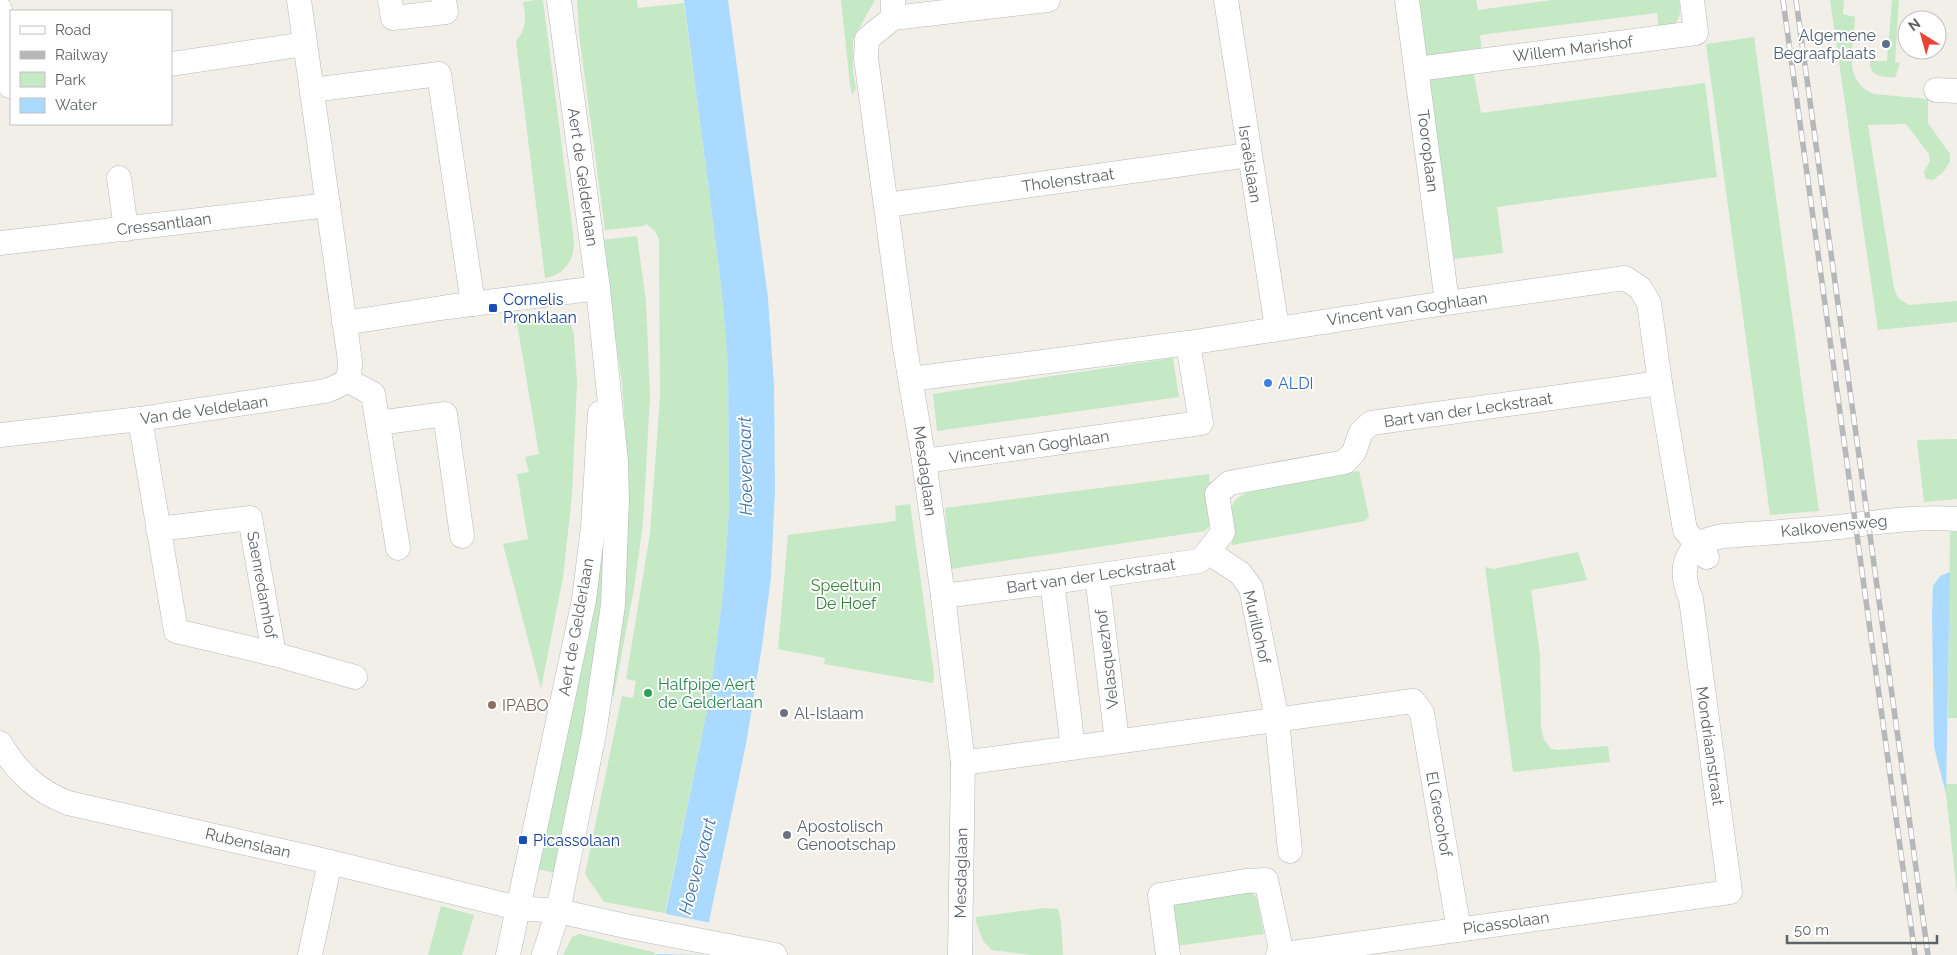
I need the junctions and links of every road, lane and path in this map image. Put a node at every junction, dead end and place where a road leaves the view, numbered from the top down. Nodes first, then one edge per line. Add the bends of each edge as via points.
1 (299, 0) edge
2 (390, 0) edge
3 (444, 0) edge
4 (559, 0) edge
5 (1048, 0) edge
6 (1226, 0) edge
7 (1407, 0) edge
8 (1692, 0) edge
9 (0, 9) edge
10 (893, 9) edge
11 (306, 44) junction
12 (172, 64) edge
13 (1417, 69) junction
14 (7, 86) edge
15 (312, 90) junction
16 (1249, 155) junction
17 (119, 178) dead end
18 (328, 205) junction
19 (887, 205) junction
20 (126, 228) junction
21 (0, 243) edge
22 (598, 288) junction
23 (1447, 302) junction
24 (473, 304) junction
25 (344, 323) junction
26 (1277, 328) junction
27 (1188, 343) junction
28 (605, 353) junction
29 (912, 379) junction
30 (347, 380) junction
31 (1660, 383) junction
32 (140, 420) junction
33 (378, 424) junction
34 (0, 435) edge
35 (924, 461) junction
36 (1957, 519) edge
37 (158, 529) junction
38 (462, 536) dead end
39 (398, 548) dead end
40 (1708, 548) junction
41 (1208, 552) junction
42 (1097, 576) junction
43 (1052, 582) junction
44 (943, 596) junction
45 (274, 654) junction
46 (354, 677) dead end
47 (1277, 720) junction
48 (1117, 741) junction
49 (0, 742) edge
50 (1073, 747) junction
51 (963, 762) junction
52 (1290, 851) dead end
53 (330, 862) junction
54 (1730, 892) joint
55 (518, 908) junction
56 (558, 911) junction
57 (1459, 930) junction
58 (1282, 954) edge
59 (310, 955) edge
60 (508, 955) edge
61 (544, 955) edge
62 (775, 955) edge
63 (960, 955) edge
64 (1168, 955) edge
65 (1278, 955) edge

1 - 11 street
2 - 3 street via 393,18 446,12
4 - 22 street, Aert de Gelderlaan
5 - 10 street
6 - 16 street, Israëlslaan
7 - 13 street, Tooroplaan
8 - 13 street, Willem Marishof via 1696,33
9 - 14 street
10 - 19 street, Mesdaglaan via 868,40 866,58
11 - 12 street
11 - 15 street
13 - 23 street, Tooroplaan
15 - 18 street
15 - 24 street via 439,74
16 - 19 street, Tholenstraat
16 - 26 street, Israëlslaan
17 - 20 street
18 - 20 street, Cressantlaan
18 - 25 street
19 - 29 street, Mesdaglaan
20 - 21 street, Cressantlaan
22 - 24 street
22 - 28 street, Aert de Gelderlaan
23 - 26 street, Vincent van Goghlaan
23 - 31 street, Vincent van Goghlaan via 1625,278 1640,288 1649,303
24 - 25 street
25 - 30 street via 350,371
26 - 27 street, Vincent van Goghlaan
27 - 29 street, Vincent van Goghlaan
27 - 35 street, Vincent van Goghlaan via 1201,423
28 - 55 street, Aert de Gelderlaan via 593,526 584,600
28 - 56 street, Aert de Gelderlaan via 618,499 613,605 594,734
29 - 35 street, Mesdaglaan
30 - 32 street, Van de Veldelaan via 325,391
30 - 33 street via 373,394
31 - 40 street via 1685,530
31 - 41 street, Bart van der Leckstraat via 1371,423 1361,432 1354,452 1345,462 1229,483 1217,494 1223,532
32 - 34 street, Van de Veldelaan
32 - 37 street, Saenredamhof
33 - 38 street via 445,414
33 - 39 street
35 - 44 street, Mesdaglaan
36 - 40 street, Kalkovensweg via 1892,520
37 - 45 street, Saenredamhof via 176,631
37 - 45 street, Saenredamhof via 250,518
40 - 54 street, Mondriaanstraat via 1690,553 1684,575 1691,599
41 - 42 street, Bart van der Leckstraat via 1199,561
41 - 47 street, Murillohof via 1240,573 1251,588
42 - 43 street, Bart van der Leckstraat
42 - 48 street, Velasquezhof
43 - 44 street, Bart van der Leckstraat
43 - 50 street
44 - 51 street, Mesdaglaan
45 - 46 street, Saenredamhof
47 - 48 street
47 - 52 street, Murillohof
47 - 57 street, El Grecohof via 1413,701 1422,713
48 - 50 street
49 - 53 street, Rubenslaan via 35,786 68,803
50 - 51 street
51 - 63 street, Mesdaglaan
53 - 55 street, Rubenslaan
53 - 59 street
54 - 57 street, Picassolaan
55 - 56 street, Rubenslaan
55 - 60 street, Aert de Gelderlaan
56 - 61 street, Aert de Gelderlaan
56 - 62 street
57 - 58 street, Picassolaan
58 - 64 street via 1266,880 1160,896
58 - 65 street, Picassolaan

